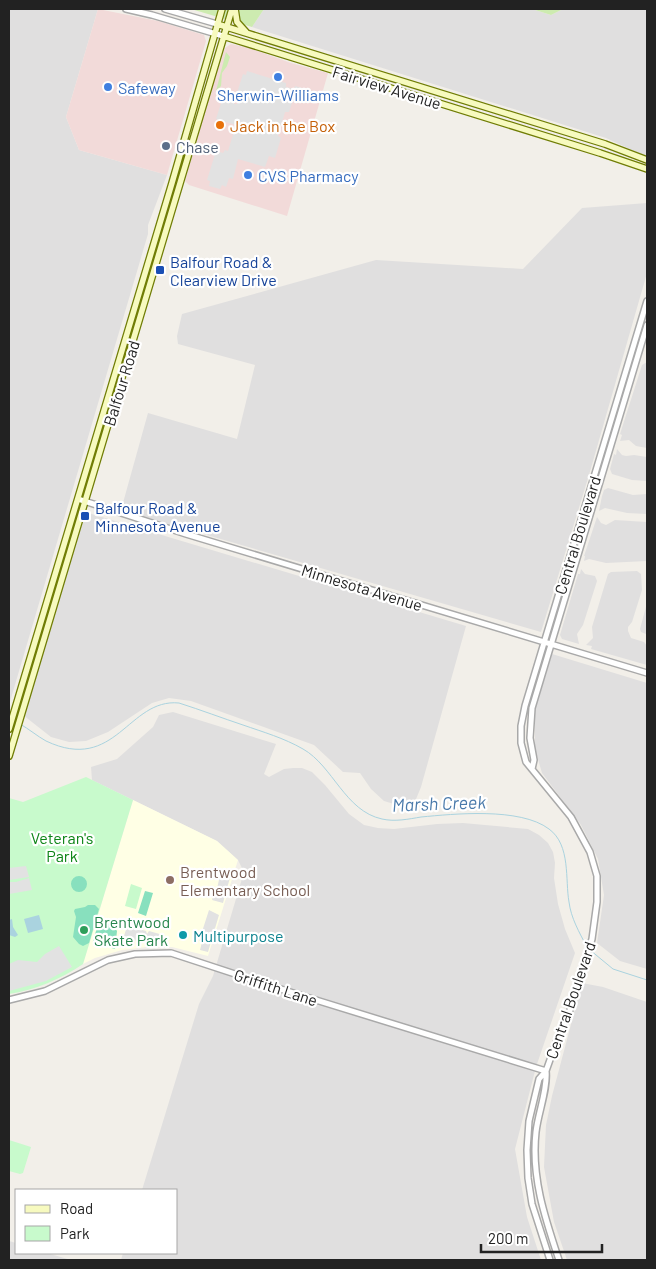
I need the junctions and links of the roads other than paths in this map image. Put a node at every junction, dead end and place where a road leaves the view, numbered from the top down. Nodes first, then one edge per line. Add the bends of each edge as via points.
1 (126, 9) edge
2 (164, 9) edge
3 (222, 9) edge
4 (233, 9) edge
5 (217, 24) junction
6 (226, 27) junction
7 (215, 34) junction
8 (248, 34) junction
9 (223, 36) junction
10 (299, 59) junction
11 (340, 61) junction
12 (409, 82) junction
13 (382, 86) junction
14 (647, 160) edge
15 (647, 169) edge
16 (647, 302) edge
17 (647, 326) edge
18 (78, 499) junction
19 (85, 501) junction
20 (545, 643) junction
21 (552, 645) junction
22 (647, 673) edge
23 (9, 727) edge
24 (9, 756) edge
25 (532, 769) junction
26 (9, 1000) edge
27 (546, 1072) junction
28 (550, 1260) edge
29 (559, 1260) edge

1 - 7 street, Fairview Avenue
2 - 5 street, Fairview Avenue
3 - 5 main road, Balfour Road
4 - 6 main road, Balfour Road
4 - 8 main road via 237,22
5 - 6 main road, Fairview Avenue
5 - 7 main road, Balfour Road
6 - 8 main road, Fairview Avenue
6 - 9 main road, Balfour Road
7 - 9 street, Fairview Avenue
7 - 18 main road, Balfour Road
8 - 11 main road, Fairview Avenue
9 - 10 main road, Fairview Avenue
9 - 19 main road, Balfour Road
10 - 11 main road via 307,55 334,63
10 - 13 main road, Fairview Avenue
11 - 12 main road, Fairview Avenue
12 - 13 main road via 391,82
12 - 14 main road, Fairview Avenue
13 - 15 main road, Fairview Avenue
16 - 20 street, Central Boulevard
17 - 21 street, Central Boulevard
18 - 19 street, Minnesota Avenue
18 - 23 main road, Balfour Road
19 - 20 street, Minnesota Avenue
19 - 24 main road, Balfour Road
20 - 21 street, Minnesota Avenue
20 - 25 street, Central Boulevard via 521,726 526,762
21 - 22 street, Minnesota Avenue
21 - 25 street, Central Boulevard via 532,708
25 - 27 street, Central Boulevard via 571,817 597,876 592,939
26 - 27 street, Griffith Lane via 45,991 108,960 135,954 171,953
27 - 28 street, Central Boulevard via 539,1079 533,1100 527,1150 532,1204
27 - 29 street, Central Boulevard via 535,1158 537,1184

